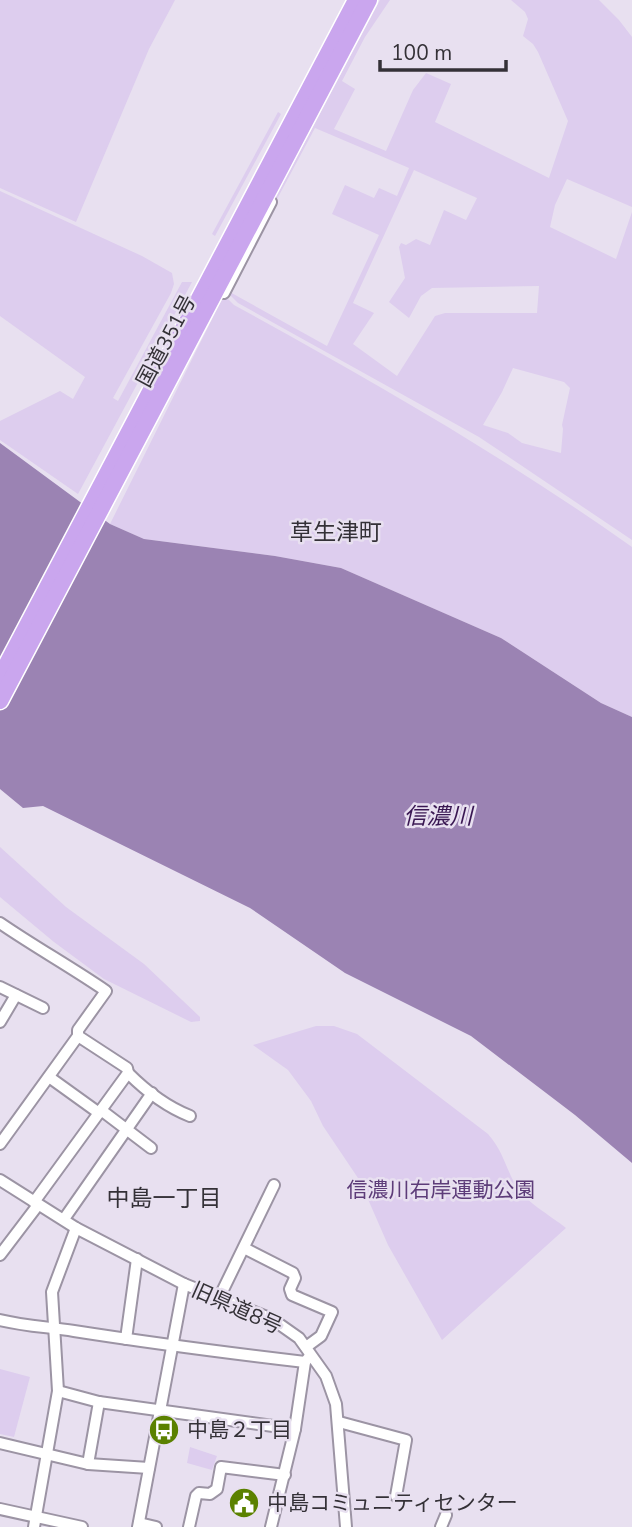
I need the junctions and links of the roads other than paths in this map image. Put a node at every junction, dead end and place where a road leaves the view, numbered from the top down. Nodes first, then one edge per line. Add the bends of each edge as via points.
1 (356, 0) edge
2 (369, 0) edge
3 (378, 0) edge
4 (224, 293) dead end
5 (0, 677) edge
6 (0, 701) edge
7 (0, 923) edge
8 (0, 987) edge
9 (16, 995) junction
10 (43, 1008) dead end
11 (0, 1022) edge
12 (78, 1036) junction
13 (128, 1073) junction
14 (49, 1077) junction
15 (152, 1093) junction
16 (100, 1111) junction
17 (190, 1116) dead end
18 (127, 1129) junction
19 (0, 1144) edge
20 (151, 1148) dead end
21 (0, 1180) edge
22 (274, 1185) dead end
23 (36, 1203) junction
24 (64, 1219) junction
25 (76, 1228) junction
26 (244, 1248) junction
27 (0, 1255) edge
28 (137, 1259) junction
29 (184, 1284) junction
30 (219, 1298) junction
31 (0, 1320) edge
32 (54, 1328) junction
33 (126, 1339) junction
34 (171, 1344) junction
35 (308, 1354) junction
36 (58, 1391) junction
37 (99, 1402) junction
38 (159, 1410) junction
39 (339, 1422) junction
40 (295, 1429) junction
41 (0, 1443) edge
42 (47, 1452) junction
43 (88, 1464) junction
44 (149, 1468) junction
45 (285, 1475) junction
46 (396, 1496) dead end
47 (0, 1509) edge
48 (446, 1515) dead end
49 (34, 1523) edge
50 (139, 1525) edge
51 (82, 1527) edge
52 (156, 1527) edge
53 (189, 1527) edge
54 (271, 1527) edge
55 (346, 1527) edge
56 (441, 1527) edge

1 - 5 highway, 国道351号
2 - 6 highway, 国道351号
3 - 4 street
7 - 12 street via 106,991
8 - 9 street
9 - 10 street
9 - 11 street
12 - 13 street
12 - 14 street
13 - 15 street
13 - 16 street
14 - 16 street
14 - 19 street
15 - 17 street
15 - 18 street
16 - 18 street
16 - 23 street
18 - 20 street
18 - 24 street
21 - 23 street, 旧県道8号
22 - 26 street
23 - 24 street, 旧県道8号
23 - 27 street
24 - 25 street, 旧県道8号
25 - 28 street, 旧県道8号
25 - 32 street via 52,1292
26 - 30 street
26 - 35 street via 293,1273 292,1295 332,1312
28 - 29 street, 旧県道8号
28 - 33 street
29 - 30 street, 旧県道8号
29 - 34 street
30 - 35 street, 旧県道8号 via 292,1332
31 - 32 street
32 - 33 street
32 - 36 street
33 - 34 street
34 - 35 street
34 - 38 street
35 - 39 street, 旧県道8号 via 331,1388
35 - 40 street
36 - 37 street
36 - 42 street
37 - 38 street
37 - 43 street
38 - 40 street
38 - 44 street
39 - 46 street via 406,1440
39 - 55 street, 旧県道8号
40 - 45 street
41 - 42 street
42 - 43 street
42 - 49 street
43 - 44 street
44 - 50 street
45 - 53 street via 221,1467 217,1489 196,1496
45 - 54 street
47 - 49 street
48 - 56 street
49 - 51 street
50 - 52 street

